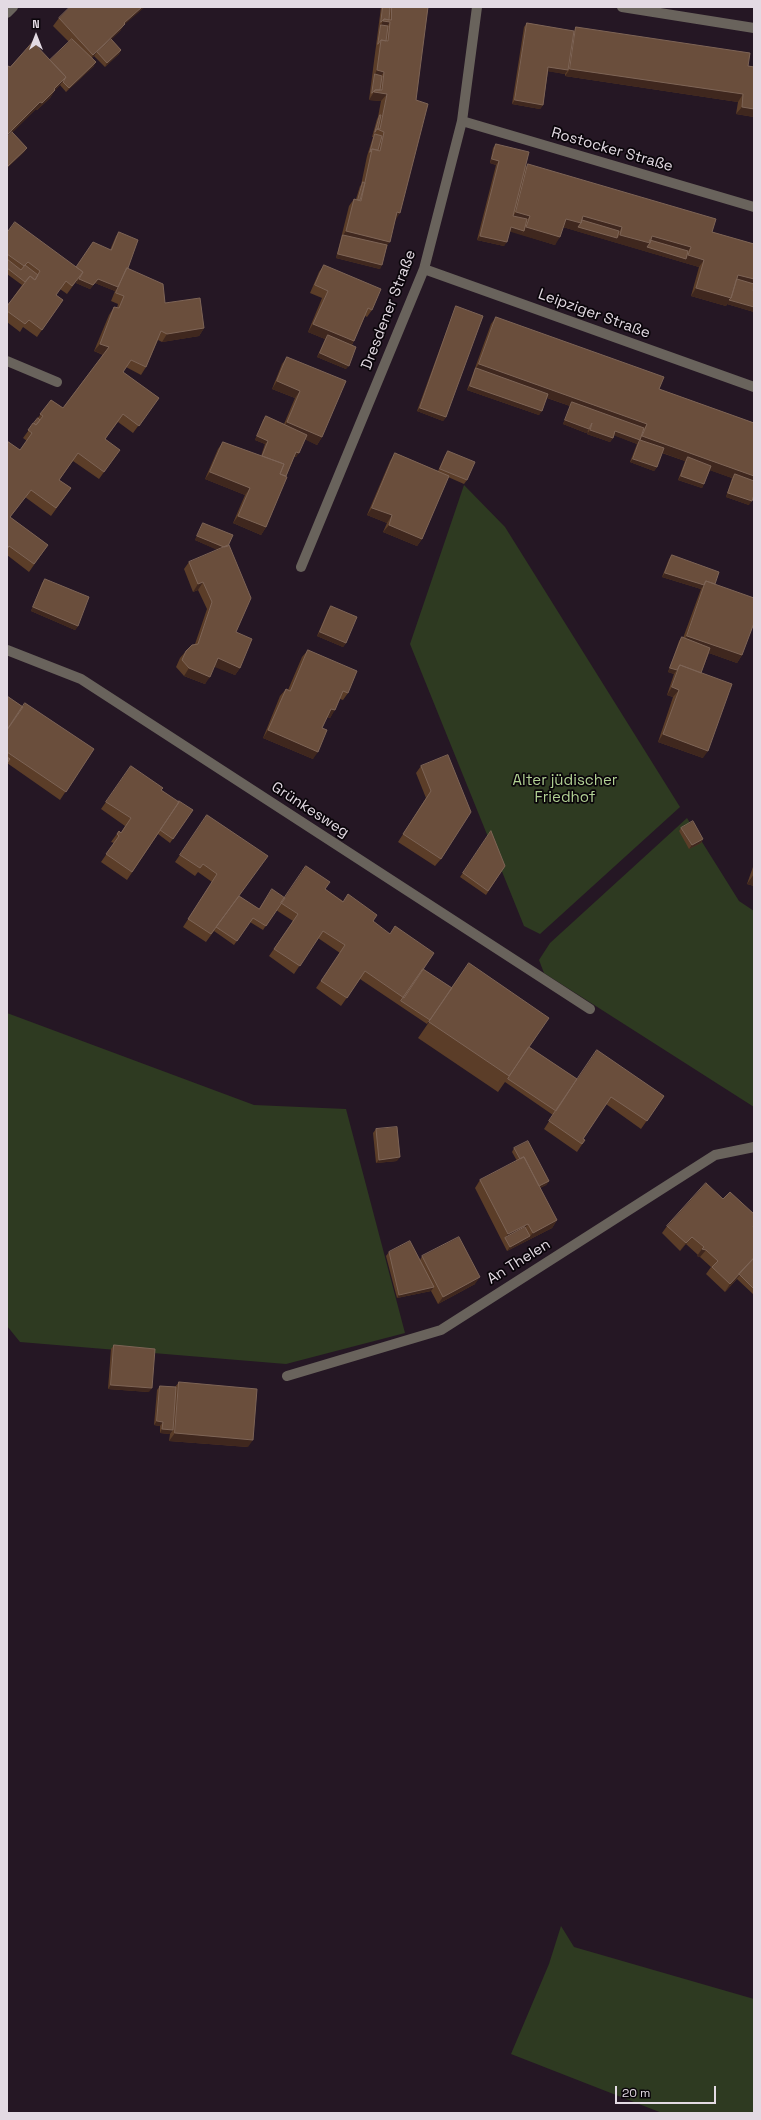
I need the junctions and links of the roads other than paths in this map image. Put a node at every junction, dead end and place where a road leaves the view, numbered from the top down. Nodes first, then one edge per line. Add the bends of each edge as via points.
1 (13, 7) edge
2 (476, 7) edge
3 (622, 7) edge
4 (7, 13) edge
5 (754, 28) edge
6 (462, 121) junction
7 (754, 207) edge
8 (424, 269) junction
9 (7, 361) edge
10 (57, 382) dead end
11 (754, 387) edge
12 (301, 567) dead end
13 (7, 650) edge
14 (590, 1009) dead end
15 (754, 1147) edge
16 (287, 1376) dead end

1 - 4 street
2 - 6 street, Dresdener Straße
3 - 5 street
6 - 7 street, Rostocker Straße
6 - 8 street, Dresdener Straße
8 - 11 street, Leipziger Straße
8 - 12 street, Dresdener Straße
9 - 10 street
13 - 14 street, Grünkesweg via 82,679
15 - 16 street, An Thelen via 715,1155 440,1330

